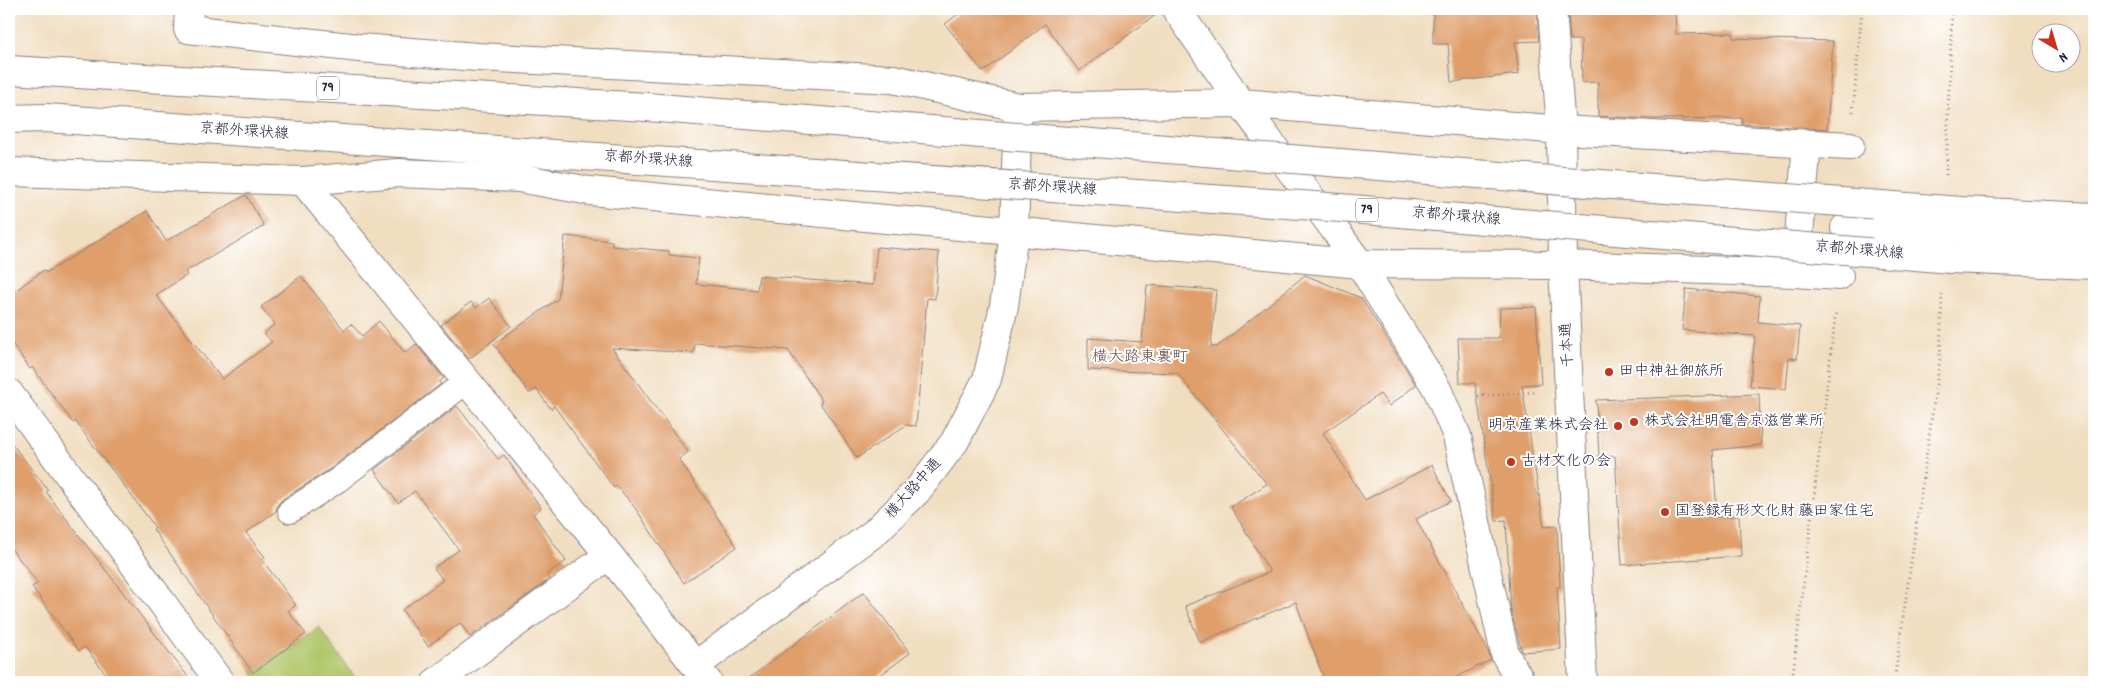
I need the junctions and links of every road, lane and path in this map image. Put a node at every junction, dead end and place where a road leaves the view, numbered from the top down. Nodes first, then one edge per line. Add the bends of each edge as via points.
1 (189, 9) edge
2 (1176, 9) edge
3 (1552, 9) edge
4 (1952, 9) edge
5 (9, 70) edge
6 (1242, 103) junction
7 (1018, 107) junction
8 (9, 119) edge
9 (1561, 130) junction
10 (1807, 144) junction
11 (1850, 146) dead end
12 (9, 172) edge
13 (303, 181) junction
14 (1946, 184) dead end
15 (2094, 216) edge
16 (1845, 228) dead end
17 (1014, 232) junction
18 (2094, 239) edge
19 (1360, 264) junction
20 (1564, 265) junction
21 (2094, 265) edge
22 (1795, 273) junction
23 (1839, 276) joint
24 (1942, 291) dead end
25 (467, 381) junction
26 (1570, 388) junction
27 (9, 393) edge
28 (1442, 400) junction
29 (290, 511) dead end
30 (609, 555) junction
31 (702, 674) edge
32 (220, 682) edge
33 (284, 682) edge
34 (294, 682) edge
35 (436, 682) edge
36 (1521, 682) edge
37 (1583, 682) edge
38 (1792, 682) edge
39 (1894, 682) edge

1 - 7 street via 188,29 478,57 893,79
2 - 6 street
3 - 9 street, 千本通
4 - 14 path
5 - 15 street, 79, bridge via 647,107 1613,185 1951,210
6 - 7 street
6 - 9 street
6 - 19 street
7 - 17 street, 横大路中通
8 - 21 street, 京都外環状線 / 79, bridge via 46,118 1316,206 1951,259
9 - 10 street
9 - 20 street, 千本通
10 - 11 street
10 - 22 street
12 - 13 street
13 - 17 street via 398,173 519,178 590,191
13 - 25 street
16 - 18 street, bridge
17 - 19 street
17 - 31 street, 横大路中通 via 1004,306 987,379 955,441 917,491 874,533
19 - 20 street
19 - 28 street
20 - 22 street
20 - 26 street, 千本通
22 - 23 street
23 - 38 path
24 - 39 path via 1940,359
25 - 29 lane via 338,480
25 - 30 street
26 - 28 path
26 - 37 street, 千本通
27 - 32 street
28 - 36 street via 1457,436 1505,654
30 - 31 street
30 - 35 street
33 - 34 path via 290,677

